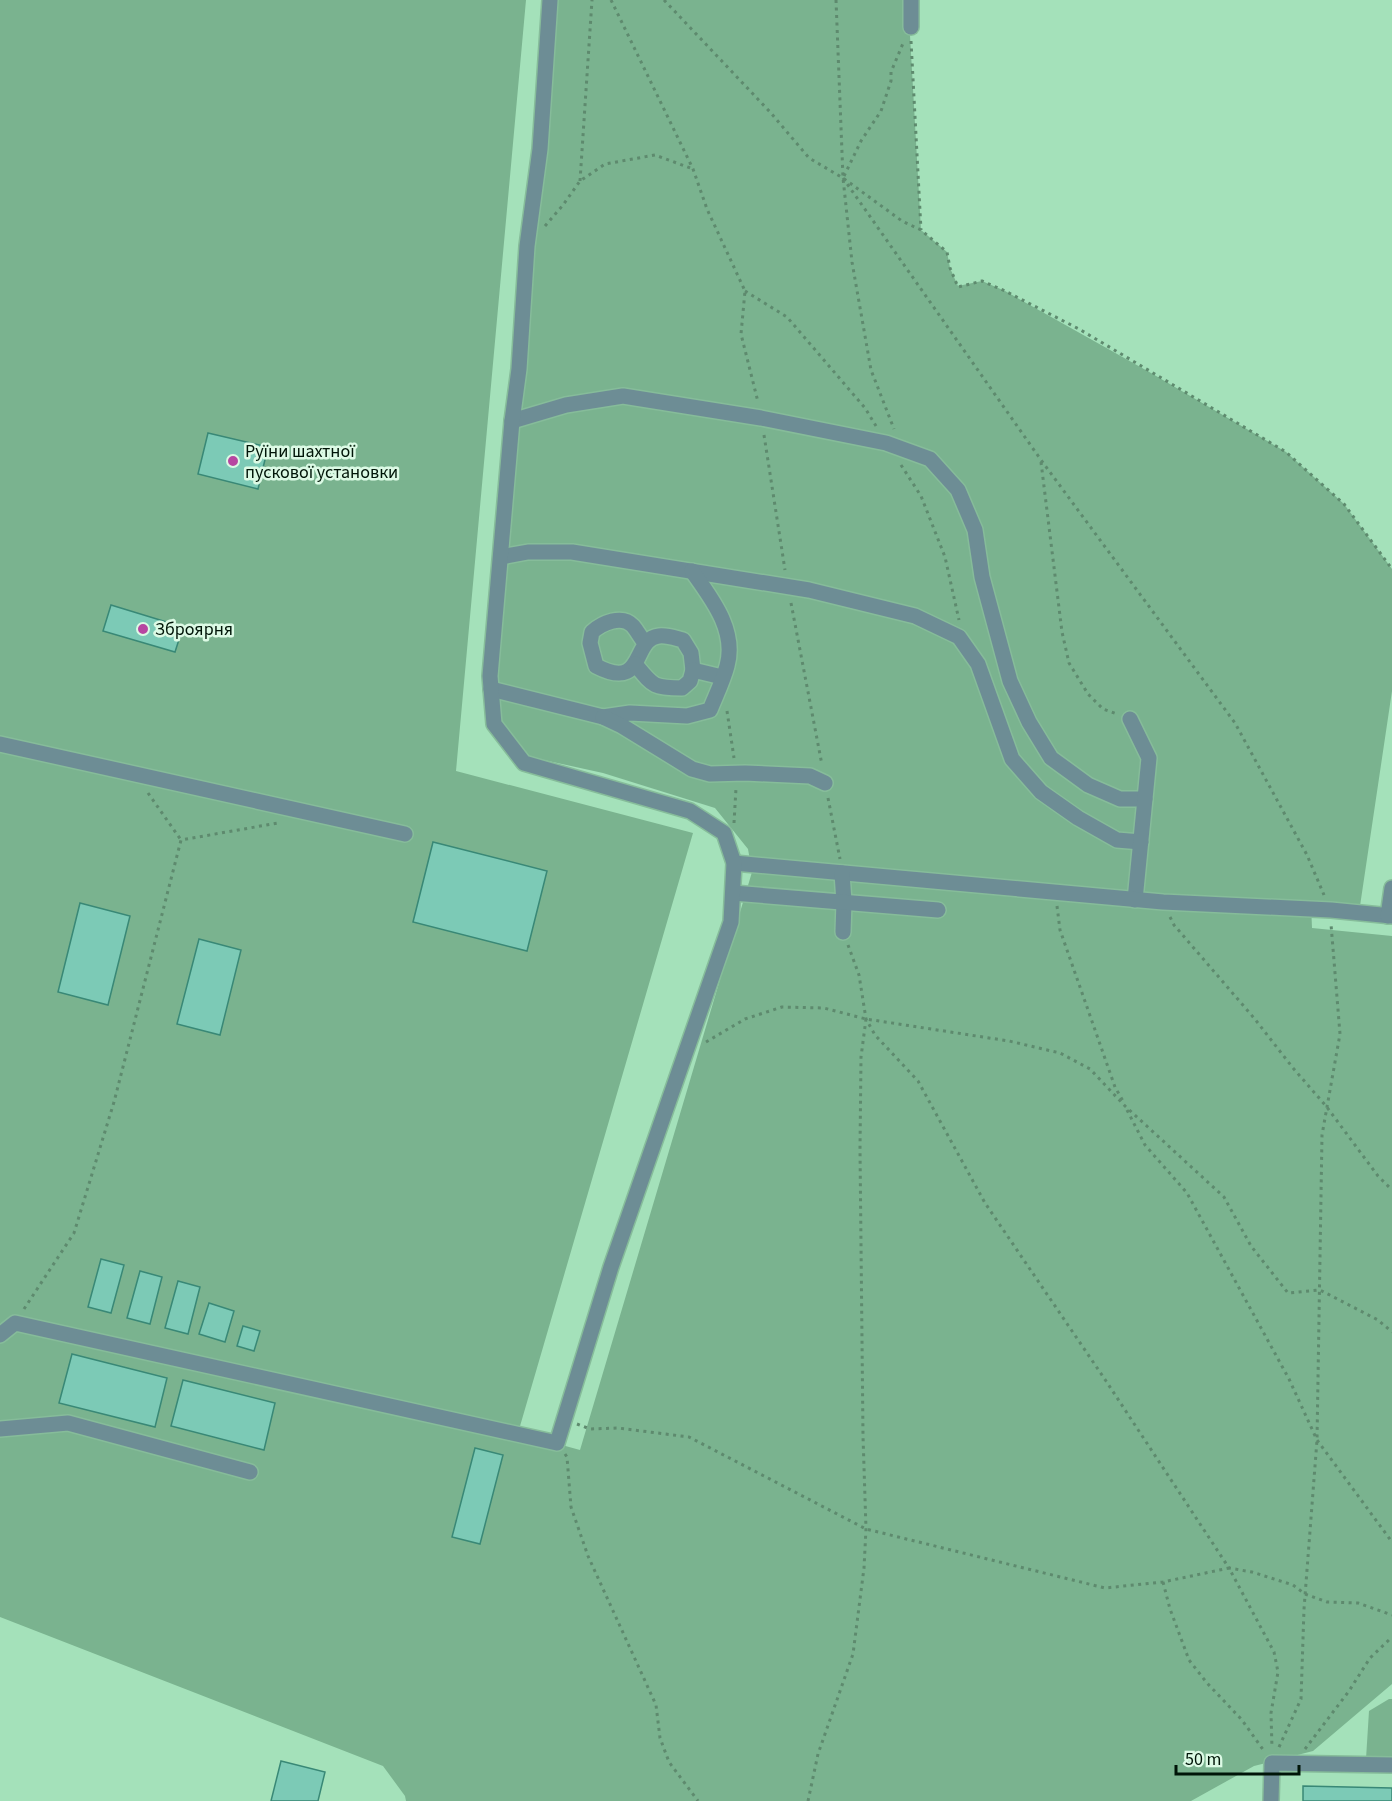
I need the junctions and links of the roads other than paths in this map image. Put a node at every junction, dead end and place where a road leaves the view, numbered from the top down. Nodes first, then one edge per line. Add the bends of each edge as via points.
1 (550, 0) edge
2 (911, 0) edge
3 (911, 27) road end
4 (512, 421) junction
5 (501, 557) junction
6 (692, 571) junction
7 (645, 642) junction
8 (636, 664) junction
9 (693, 670) junction
10 (722, 677) junction
11 (491, 689) junction
12 (603, 717) junction
13 (1130, 719) road end
14 (0, 744) edge
15 (825, 783) dead end
16 (1145, 800) junction
17 (405, 834) dead end
18 (1141, 842) junction
19 (734, 863) junction
20 (842, 873) junction
21 (1392, 888) edge
22 (733, 893) junction
23 (1135, 900) junction
24 (844, 902) junction
25 (938, 910) dead end
26 (1390, 916) edge
27 (843, 932) road end
28 (0, 1335) edge
29 (0, 1429) edge
30 (250, 1472) dead end
31 (1392, 1765) edge
32 (1271, 1801) edge

1 - 4 lane via 540,148
2 - 3 lane
4 - 5 lane
4 - 16 lane via 566,405 623,396 886,443 930,459 958,490 975,530 981,578 1010,681 1050,758 1088,785 1120,799
5 - 6 lane via 528,552 572,552
5 - 11 lane
6 - 10 lane via 721,616 730,641 728,664
6 - 18 lane via 809,590 883,608 915,616 959,637 978,664 1012,759 1041,792 1117,840
7 - 8 lane
7 - 8 lane via 632,624 623,621 599,625 592,632 590,642 596,666 618,673
7 - 9 lane via 657,636 683,639 691,653
8 - 9 lane via 647,681 657,687 682,688 690,681
9 - 10 lane
10 - 12 lane via 710,710 687,716 630,713
11 - 12 lane
11 - 19 lane via 494,724 524,763 690,812 724,833
12 - 15 lane via 692,769 710,774 810,776
13 - 16 lane via 1149,758
14 - 17 lane
16 - 18 lane
18 - 23 lane
19 - 20 lane
19 - 22 lane
20 - 23 lane
20 - 24 lane
21 - 26 lane
22 - 24 lane
22 - 28 lane via 731,922 610,1267 557,1443 15,1323
23 - 26 lane
24 - 25 lane
24 - 27 lane
29 - 30 lane via 68,1423
31 - 32 lane via 1272,1762

